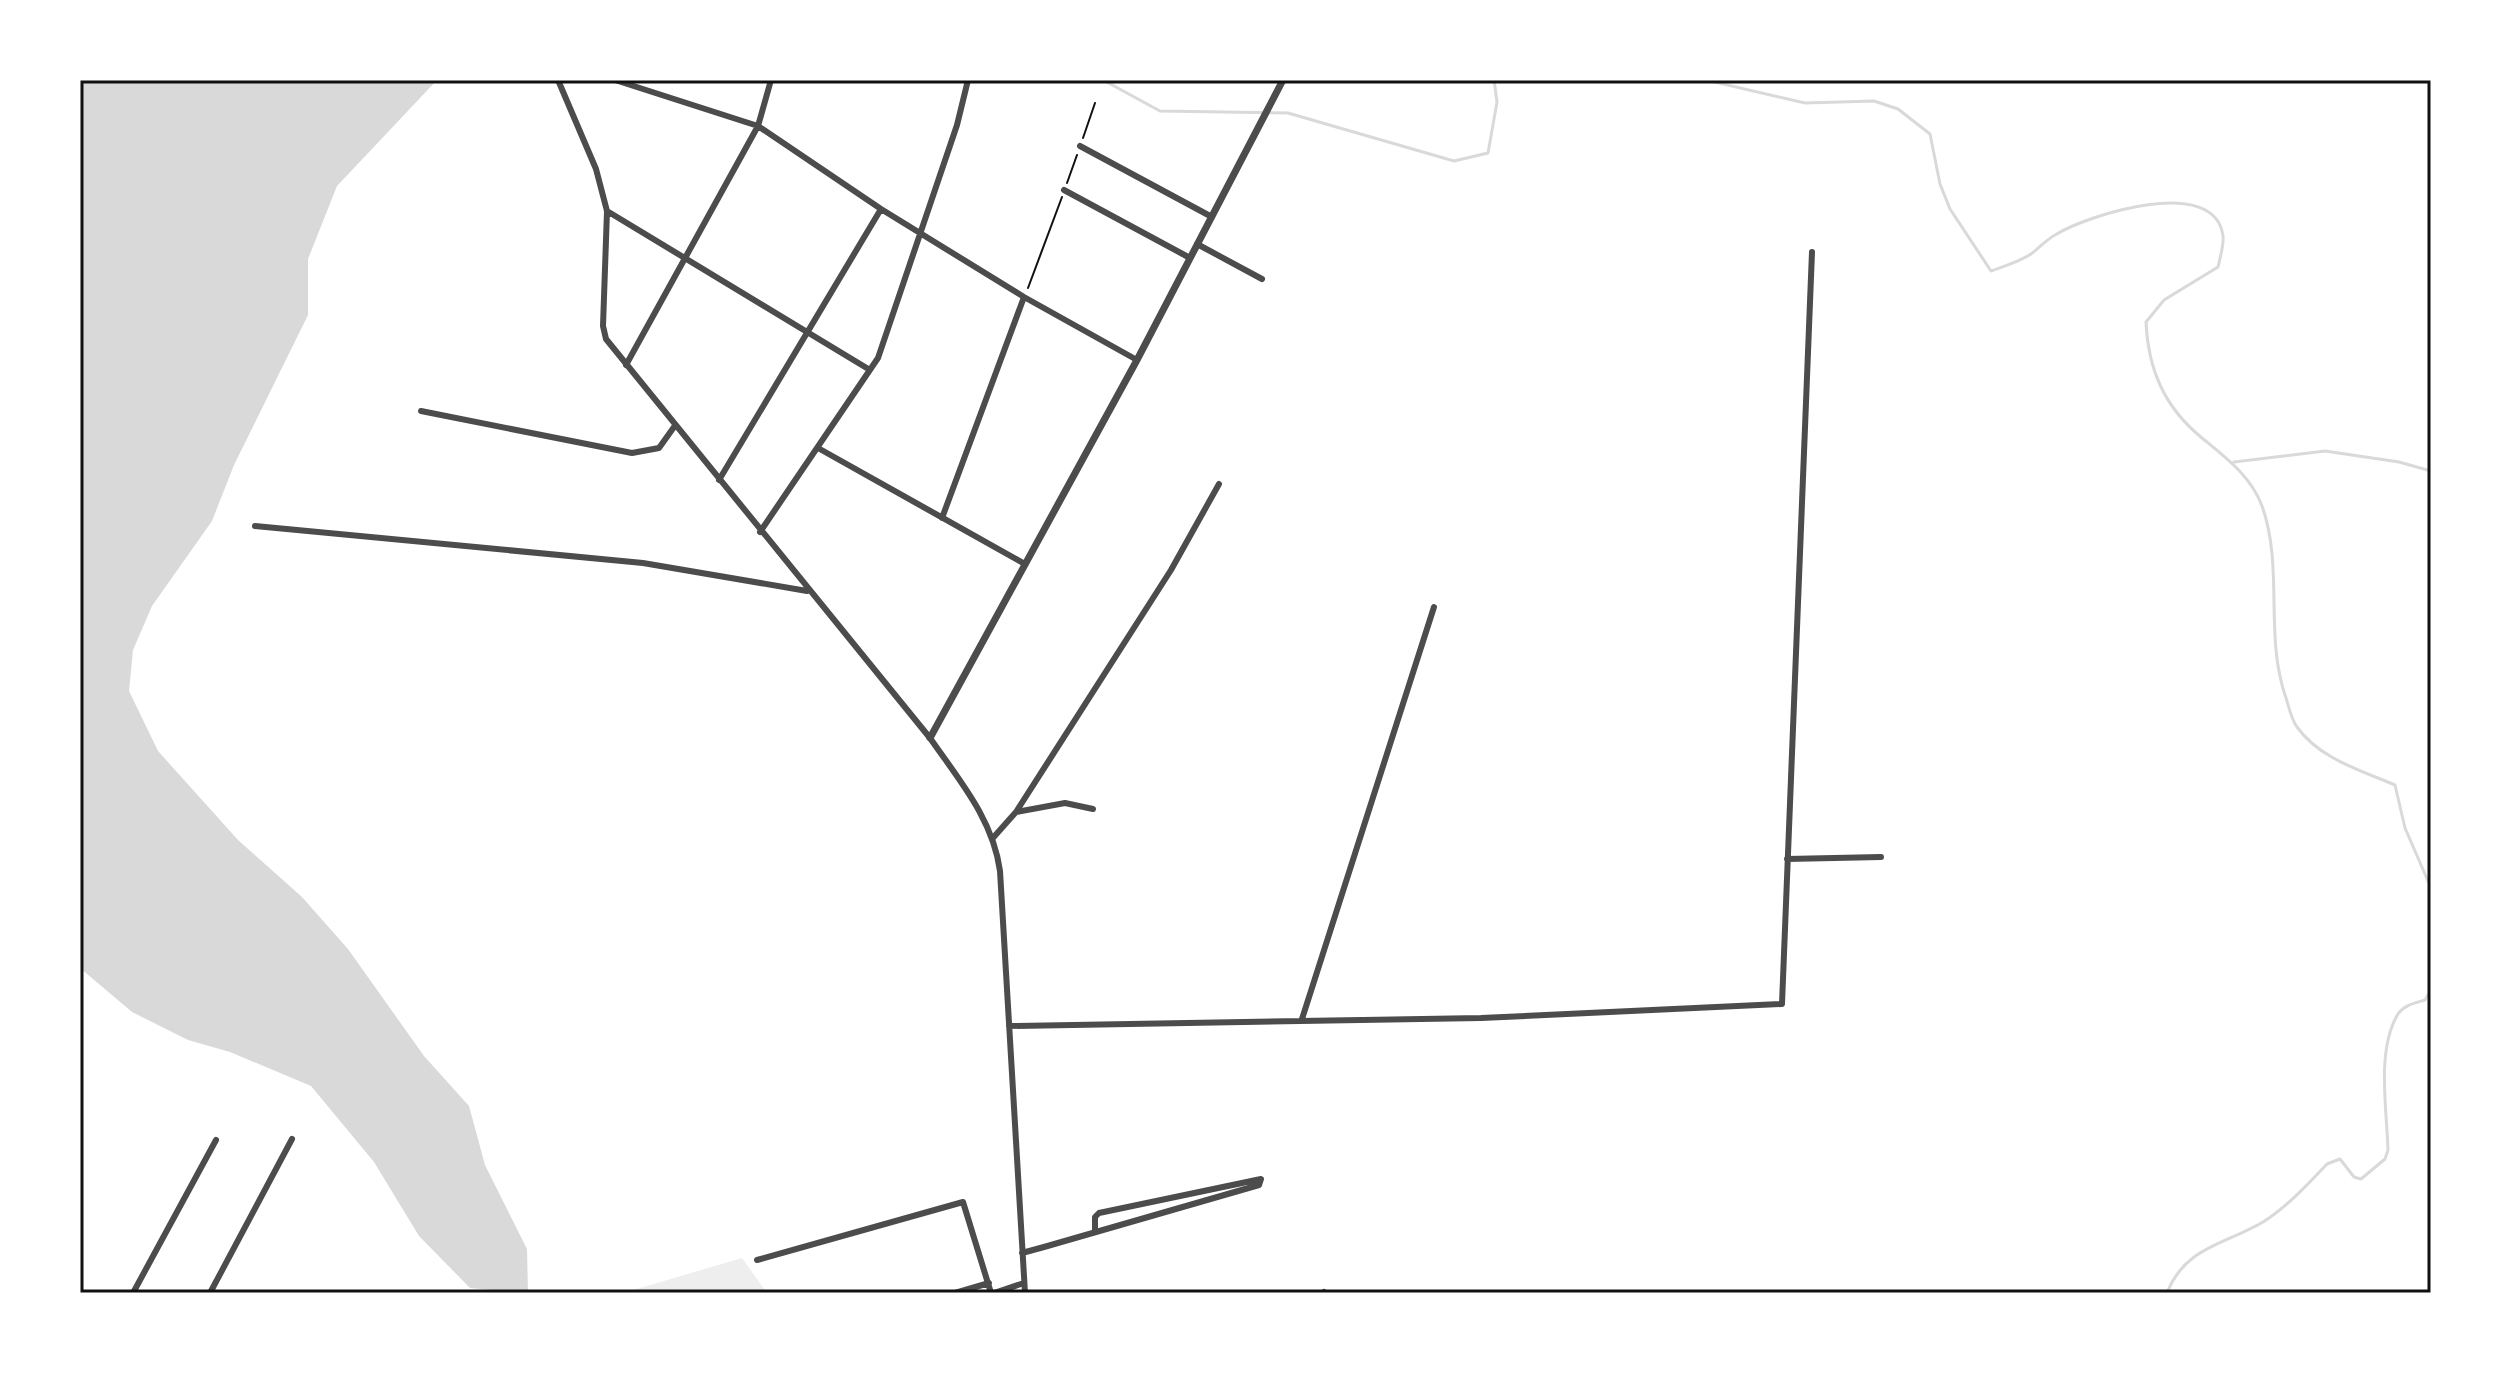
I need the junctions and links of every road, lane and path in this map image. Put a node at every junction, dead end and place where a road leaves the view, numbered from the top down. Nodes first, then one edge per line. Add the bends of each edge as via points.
1 (558, 80) edge
2 (615, 80) edge
3 (771, 80) edge
4 (968, 80) edge
5 (1281, 84) edge
6 (1095, 103) dead end
7 (758, 126) junction
8 (1080, 146) junction
9 (1064, 190) junction
10 (881, 209) junction
11 (607, 211) junction
12 (1212, 217) junction
13 (922, 233) junction
14 (1197, 244) junction
15 (1812, 252) dead end
16 (688, 257) junction
17 (1190, 258) junction
18 (1262, 279) dead end
19 (1024, 297) junction
20 (807, 332) junction
21 (1137, 360) junction
22 (626, 365) junction
23 (870, 370) junction
24 (421, 411) dead end
25 (674, 427) junction
26 (818, 448) junction
27 (719, 480) junction
28 (1219, 484) dead end
29 (942, 518) junction
30 (255, 526) dead end
31 (760, 532) junction
32 (1025, 564) junction
33 (807, 591) junction
34 (1434, 607) dead end
35 (930, 738) junction
36 (1093, 809) dead end
37 (1016, 812) junction
38 (992, 839) junction
39 (1881, 857) dead end
40 (1787, 859) junction
41 (1302, 1019) junction
42 (1009, 1026) junction
43 (292, 1139) dead end
44 (216, 1140) dead end
45 (1095, 1232) junction
46 (1022, 1253) junction
47 (757, 1260) dead end
48 (989, 1283) junction
49 (1024, 1283) junction
50 (133, 1293) edge
51 (210, 1293) edge
52 (955, 1293) edge
53 (992, 1293) edge
54 (1025, 1293) edge

1 - 11 street via 596,169
2 - 7 street
3 - 7 street
4 - 13 street
5 - 12 street
6 - 8 path
7 - 10 street
7 - 16 street
8 - 9 path
8 - 12 street
9 - 17 street
9 - 19 path
10 - 13 street
10 - 20 street
11 - 16 street
11 - 22 street via 604,334
12 - 14 street
13 - 19 street
13 - 23 street
14 - 17 street
14 - 18 street
15 - 40 street
16 - 20 street
16 - 22 street
17 - 21 street
19 - 21 street
19 - 29 street
20 - 23 street
20 - 27 street
21 - 32 street
22 - 25 street
23 - 26 street
24 - 25 street via 632,453 659,448
25 - 27 street
26 - 29 street
26 - 31 street
27 - 31 street
28 - 37 street via 1171,570
29 - 32 street
30 - 33 street via 643,563
31 - 33 street
32 - 35 street
33 - 35 street
34 - 41 street
35 - 38 street via 976,803
36 - 37 street via 1065,803
37 - 38 street
38 - 42 street via 1000,871
39 - 40 street
40 - 41 street via 1782,1004 1481,1018
41 - 42 street
42 - 46 street
43 - 51 street
44 - 50 street
45 - 45 street via 1259,1185 1261,1179 1099,1213
45 - 46 street
46 - 49 street
47 - 48 street via 963,1202
48 - 52 street
48 - 53 street
49 - 53 street
49 - 54 street

